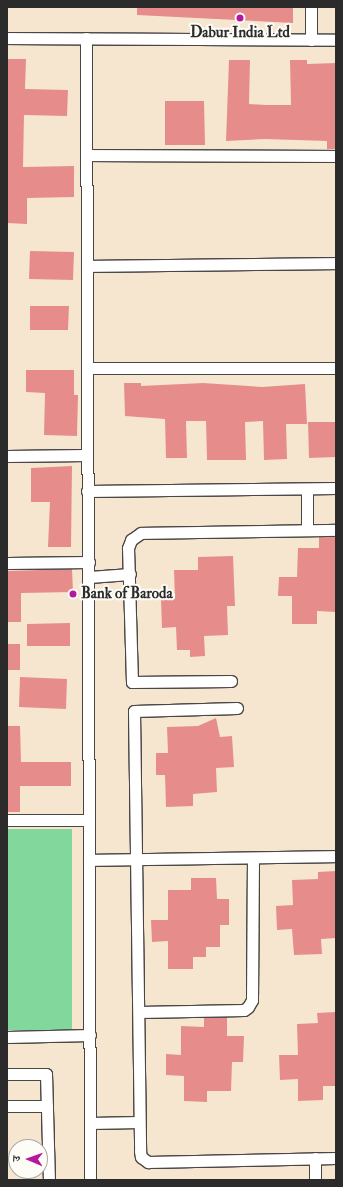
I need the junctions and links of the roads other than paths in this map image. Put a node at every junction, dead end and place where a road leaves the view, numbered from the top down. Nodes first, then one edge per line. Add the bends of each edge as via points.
1 (311, 7) edge
2 (7, 38) edge
3 (86, 38) junction
4 (311, 40) junction
5 (336, 40) edge
6 (86, 155) junction
7 (336, 156) edge
8 (336, 263) edge
9 (86, 266) junction
10 (87, 368) junction
11 (336, 368) edge
12 (86, 455) junction
13 (7, 456) edge
14 (307, 488) junction
15 (336, 488) edge
16 (87, 491) junction
17 (307, 530) junction
18 (336, 530) edge
19 (89, 562) junction
20 (7, 563) edge
21 (130, 574) junction
22 (89, 577) junction
23 (231, 681) dead end
24 (237, 708) dead end
25 (7, 820) edge
26 (89, 820) junction
27 (336, 856) edge
28 (253, 858) junction
29 (138, 859) junction
30 (89, 860) junction
31 (139, 1012) junction
32 (90, 1035) junction
33 (7, 1037) edge
34 (7, 1074) edge
35 (7, 1106) edge
36 (47, 1106) junction
37 (139, 1122) junction
38 (90, 1123) junction
39 (314, 1158) junction
40 (336, 1158) edge
41 (49, 1180) edge
42 (90, 1180) edge
43 (315, 1180) edge

1 - 4 street
2 - 3 street
3 - 4 street
3 - 6 street
4 - 5 street
6 - 7 street
6 - 9 street
8 - 9 street
9 - 10 street
10 - 11 street
10 - 12 street
12 - 13 street
12 - 16 street
14 - 15 street
14 - 16 street
14 - 17 street
16 - 19 street
17 - 18 street
17 - 21 street via 141,533 131,540 128,548
19 - 20 street
19 - 22 street
21 - 22 street
21 - 23 street via 132,682
22 - 26 street
24 - 29 street via 134,711
25 - 26 street
26 - 30 street
27 - 28 street
28 - 29 street
28 - 31 street via 252,1000 248,1007 244,1010
29 - 30 street
29 - 31 street
30 - 32 street
31 - 37 street
32 - 33 street
32 - 38 street
34 - 36 street via 46,1074
35 - 36 street
36 - 41 street
37 - 38 street
37 - 39 street via 140,1151 148,1162
38 - 42 street
39 - 40 street
39 - 43 street

